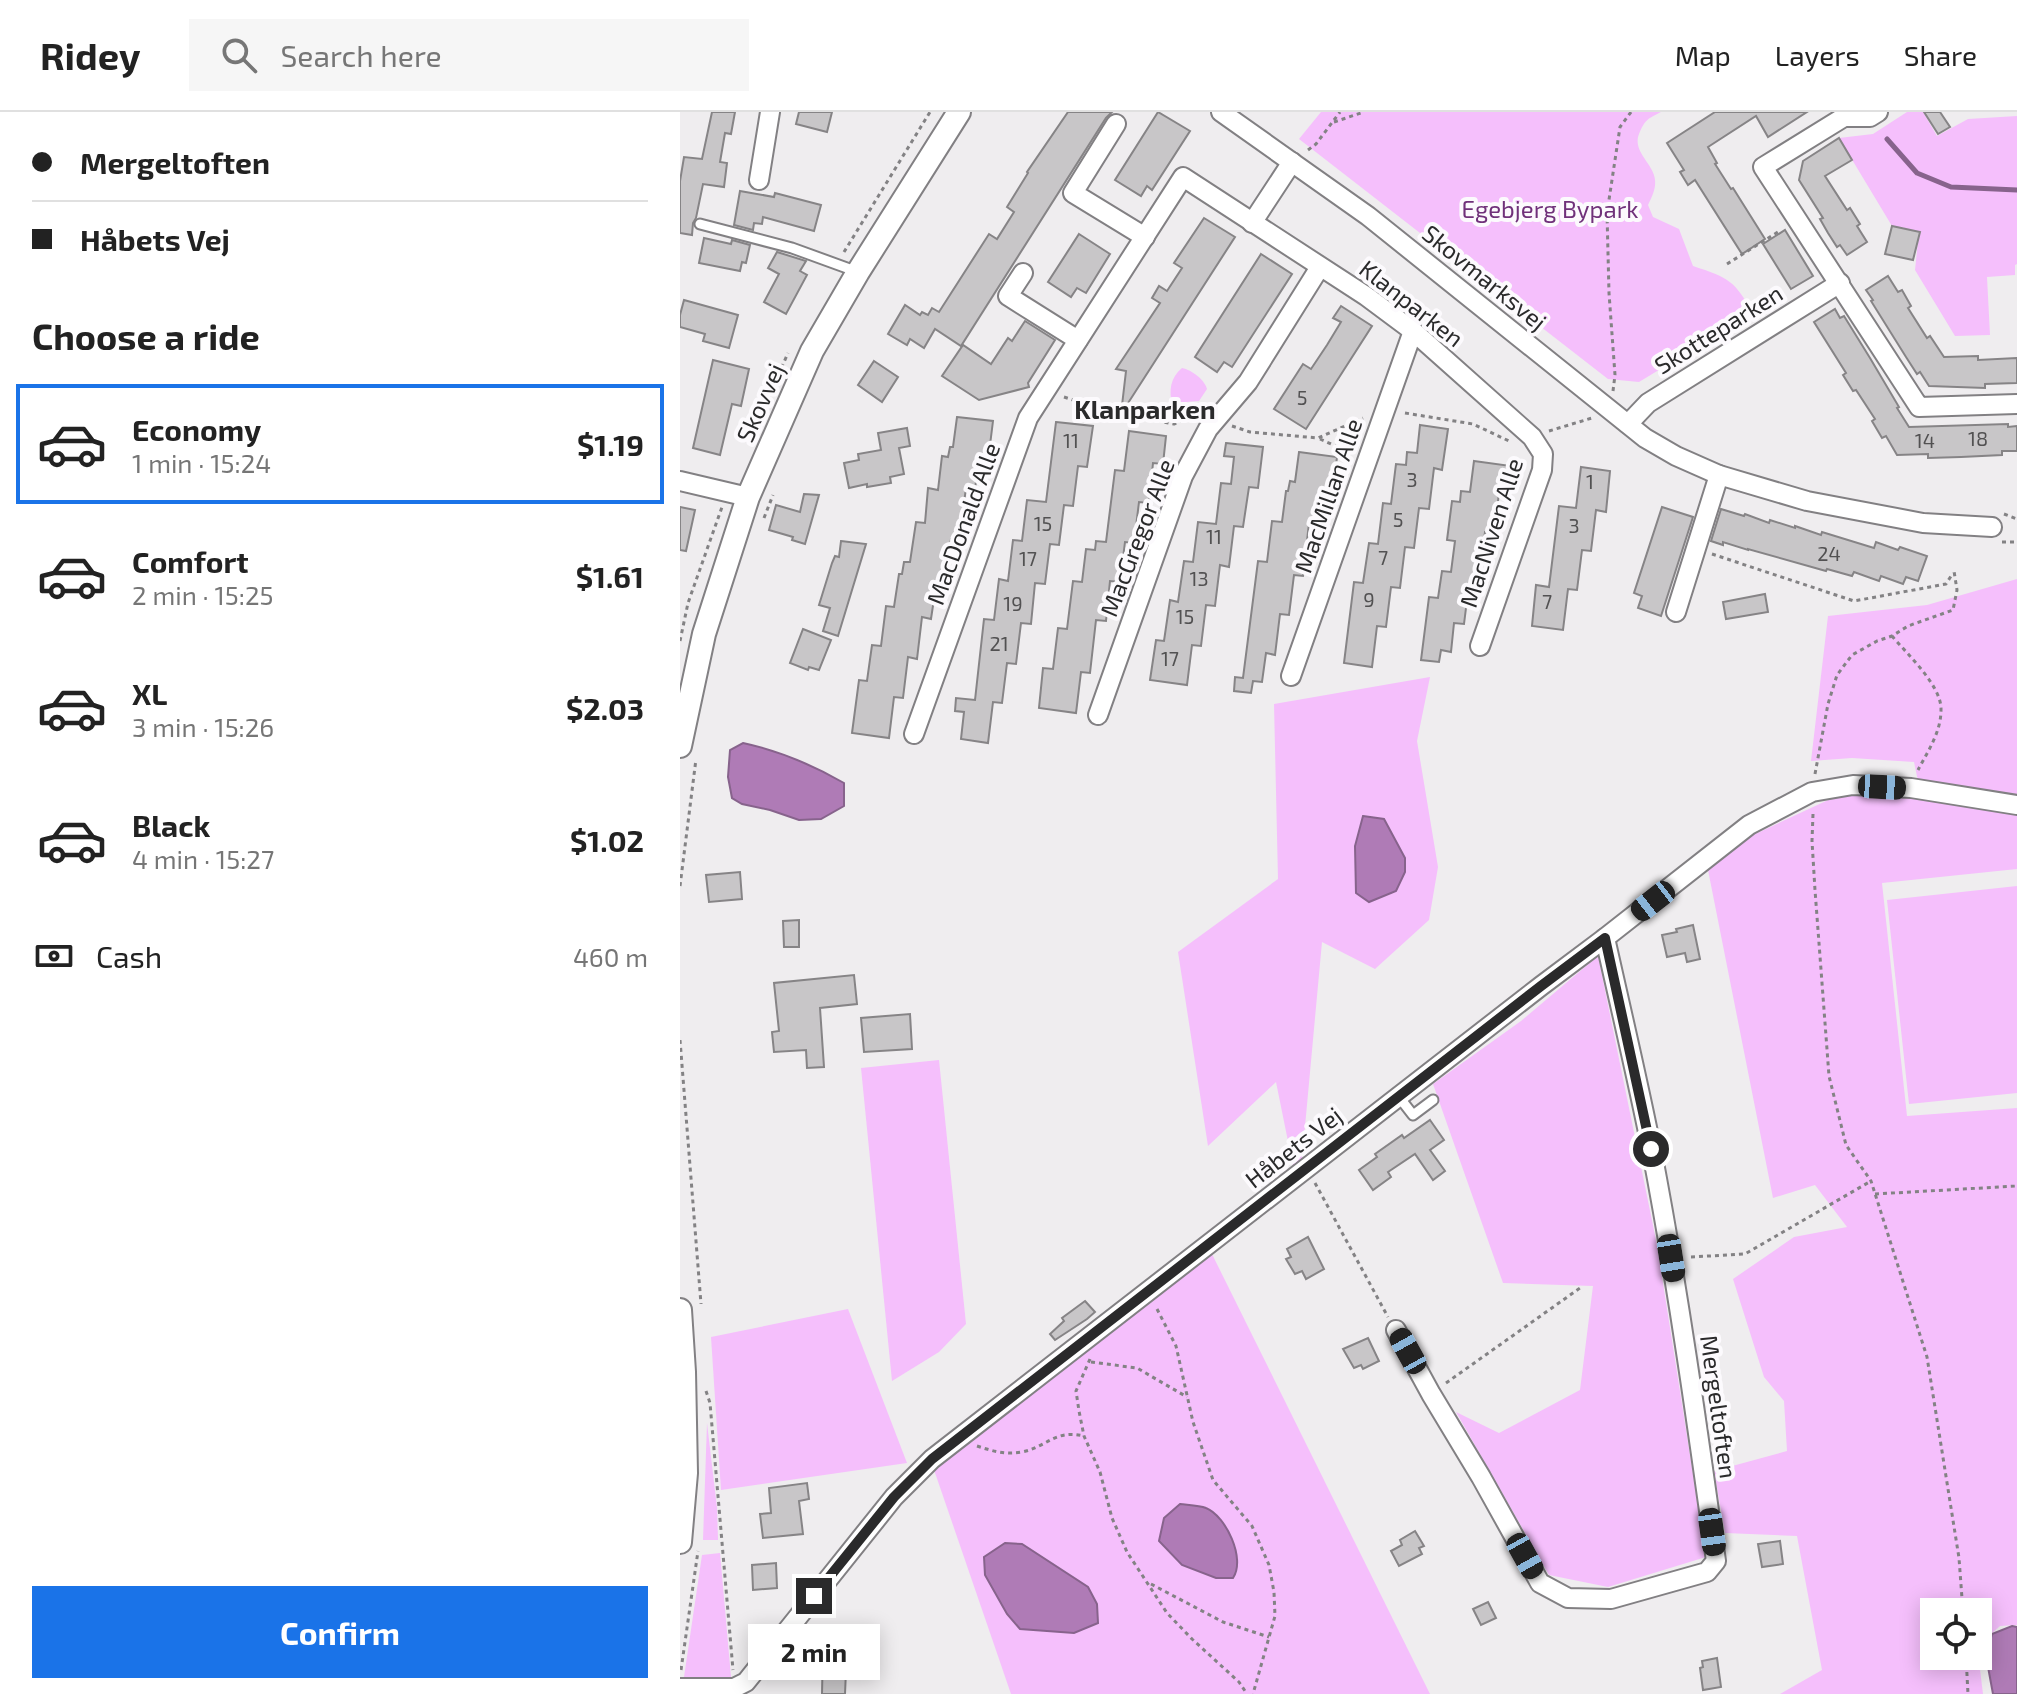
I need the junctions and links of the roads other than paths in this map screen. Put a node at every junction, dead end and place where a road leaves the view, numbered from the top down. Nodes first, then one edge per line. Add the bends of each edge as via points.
1 (770, 112) edge
2 (959, 112) edge
3 (1221, 112) edge
4 (1878, 112) edge
5 (1116, 124) dead end
6 (1292, 162) junction
7 (1183, 177) joint
8 (759, 180) dead end
9 (1252, 223) junction
10 (700, 224) dead end
11 (1145, 237) junction
12 (1320, 267) junction
13 (858, 272) junction
14 (1023, 273) dead end
15 (1840, 283) junction
16 (1413, 331) junction
17 (1078, 340) junction
18 (2017, 404) edge
19 (1628, 424) junction
20 (1532, 437) joint
21 (1719, 475) junction
22 (680, 481) edge
23 (748, 497) junction
24 (1993, 519) road end
25 (1676, 612) dead end
26 (1480, 646) dead end
27 (1291, 676) dead end
28 (1098, 715) dead end
29 (914, 734) dead end
30 (689, 747) edge
31 (2017, 805) edge
32 (1605, 938) junction
33 (1399, 1097) junction
34 (1433, 1100) dead end
35 (691, 1313) edge
36 (1396, 1330) road end
37 (680, 1542) edge
38 (680, 1688) edge

1 - 8 street
2 - 13 street, Skovvej
3 - 6 street, Skovmarksvej
4 - 15 street via 1844,117 1763,167
5 - 11 street via 1073,193
6 - 9 street
6 - 19 street, Skovmarksvej via 1368,216
7 - 9 street, Klanparken
7 - 11 street, MacDonald Alle
9 - 12 street, Klanparken
10 - 13 lane
11 - 17 street, MacDonald Alle
12 - 16 street, Klanparken
12 - 28 street, MacGregor Alle via 1248,382 1208,429 1183,476
13 - 23 street, Skovvej via 812,351
14 - 17 street via 1008,296
15 - 18 street via 1919,407
15 - 19 street, Skotteparken via 1648,403
16 - 20 street, Klanparken
16 - 27 street, MacMillan Alle
17 - 29 street, MacDonald Alle via 1028,418
19 - 21 street, Skovmarksvej via 1676,456
20 - 26 street, MacNiven Alle via 1543,454 1542,470
21 - 24 street, Skovmarksvej via 1807,501 1923,523
21 - 25 street
22 - 23 street
23 - 30 street, Skovvej via 704,634
31 - 32 street, Håbets Vej via 1911,788 1853,785 1812,792 1749,825
32 - 33 street, Håbets Vej
32 - 36 street, Mergeltoften via 1671,1258 1716,1561 1707,1572 1611,1599 1568,1598 1540,1583
33 - 34 lane via 1413,1115
33 - 38 street, Håbets Vej via 932,1459 894,1497 746,1682 734,1688
35 - 37 street via 684,1372 686,1473

